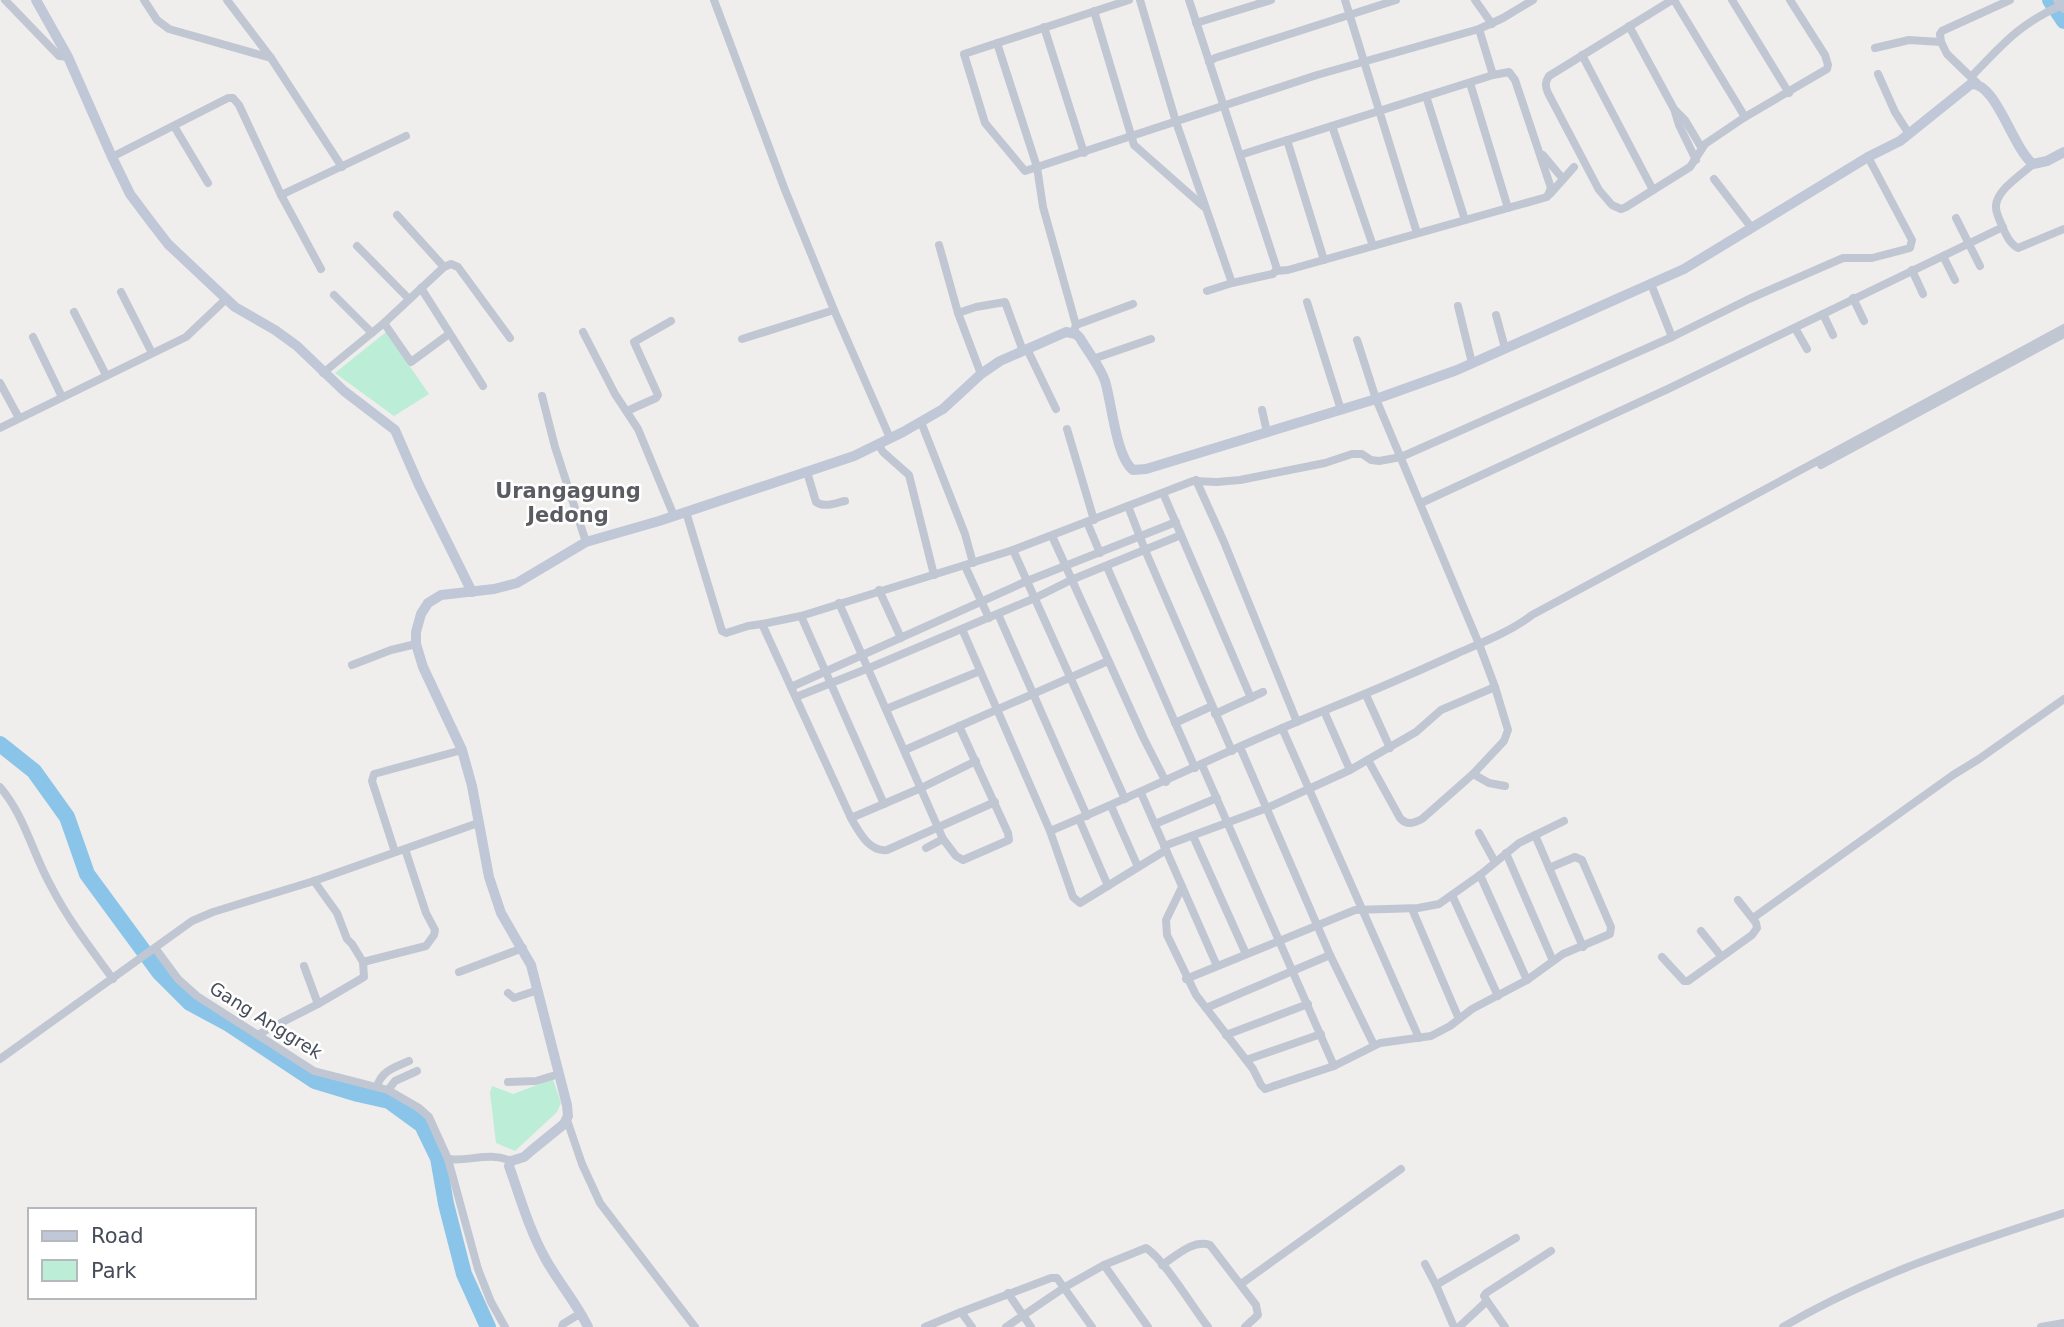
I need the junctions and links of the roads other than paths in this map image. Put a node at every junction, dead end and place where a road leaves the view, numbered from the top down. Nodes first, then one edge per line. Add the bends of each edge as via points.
1 (5, 0) edge
2 (36, 0) edge
3 (144, 0) edge
4 (228, 0) edge
5 (715, 0) edge
6 (1129, 0) edge
7 (1140, 0) edge
8 (1189, 0) edge
9 (1271, 0) edge
10 (1345, 0) edge
11 (1396, 0) edge
12 (1475, 0) edge
13 (1533, 0) edge
14 (1673, 0) edge
15 (1732, 0) edge
16 (1790, 0) edge
17 (2010, 0) edge
18 (2059, 6) edge
19 (1094, 11) junction
20 (1349, 14) junction
21 (1196, 23) junction
22 (1492, 24) junction
23 (1629, 26) junction
24 (1044, 27) junction
25 (1479, 29) junction
26 (1941, 42) junction
27 (997, 43) junction
28 (1875, 48) dead end
29 (1582, 55) junction
30 (68, 57) junction
31 (271, 58) junction
32 (1209, 62) junction
33 (1364, 62) junction
34 (1878, 74) dead end
35 (1493, 75) junction
36 (1974, 80) junction
37 (1470, 83) junction
38 (1789, 93) junction
39 (1426, 96) junction
40 (1224, 107) junction
41 (1674, 109) junction
42 (1379, 111) junction
43 (1745, 117) junction
44 (1176, 122) junction
45 (174, 126) junction
46 (1332, 126) junction
47 (1909, 134) junction
48 (406, 136) dead end
49 (1131, 137) junction
50 (1287, 140) junction
51 (1701, 147) junction
52 (1538, 150) junction
53 (2064, 152) edge
54 (1084, 153) junction
55 (1240, 155) junction
56 (111, 157) junction
57 (1868, 157) junction
58 (1696, 160) junction
59 (2033, 164) junction
60 (342, 167) junction
61 (1037, 167) junction
62 (1574, 167) dead end
63 (1563, 179) junction
64 (1714, 179) dead end
65 (208, 183) dead end
66 (1653, 190) junction
67 (1550, 194) junction
68 (281, 195) junction
69 (1205, 208) junction
70 (1508, 208) junction
71 (397, 215) dead end
72 (1956, 218) dead end
73 (1465, 220) junction
74 (2003, 227) junction
75 (1751, 228) junction
76 (2064, 229) edge
77 (1417, 233) junction
78 (1969, 243) junction
79 (939, 245) dead end
80 (357, 246) dead end
81 (1373, 246) junction
82 (1943, 256) junction
83 (1324, 260) junction
84 (1980, 266) dead end
85 (444, 267) junction
86 (321, 269) dead end
87 (1912, 270) junction
88 (1276, 271) junction
89 (1955, 280) dead end
90 (1232, 283) junction
91 (1651, 284) junction
92 (421, 288) junction
93 (1208, 291) dead end
94 (121, 292) dead end
95 (1923, 294) dead end
96 (334, 295) dead end
97 (226, 299) junction
98 (409, 299) junction
99 (1853, 299) junction
100 (1307, 302) dead end
101 (1133, 304) dead end
102 (1458, 306) dead end
103 (834, 310) junction
104 (74, 312) dead end
105 (958, 313) junction
106 (1823, 314) junction
107 (1496, 315) dead end
108 (671, 321) dead end
109 (1864, 321) dead end
110 (384, 323) junction
111 (1074, 328) junction
112 (1795, 328) junction
113 (2064, 328) edge
114 (583, 332) dead end
115 (372, 333) junction
116 (449, 334) junction
117 (2064, 334) edge
118 (1833, 335) dead end
119 (33, 337) dead end
120 (1672, 337) junction
121 (510, 338) dead end
122 (742, 339) dead end
123 (1151, 339) dead end
124 (1356, 340) dead end
125 (1506, 348) junction
126 (1807, 349) dead end
127 (1025, 350) junction
128 (152, 353) junction
129 (1093, 359) junction
130 (1472, 363) junction
131 (323, 373) junction
132 (981, 374) junction
133 (106, 375) junction
134 (0, 383) edge
135 (483, 386) dead end
136 (542, 396) dead end
137 (62, 397) junction
138 (1376, 399) junction
139 (1056, 409) dead end
140 (1262, 410) dead end
141 (1341, 410) junction
142 (627, 411) junction
143 (19, 418) junction
144 (921, 422) junction
145 (0, 428) edge
146 (1067, 429) dead end
147 (1267, 432) junction
148 (891, 438) junction
149 (878, 444) junction
150 (1401, 457) junction
151 (807, 472) junction
152 (1196, 480) junction
153 (1163, 493) junction
154 (845, 501) dead end
155 (1421, 503) junction
156 (1128, 506) junction
157 (686, 512) junction
158 (674, 516) junction
159 (1091, 521) junction
160 (1175, 522) junction
161 (1052, 536) junction
162 (1140, 536) junction
163 (1181, 536) junction
164 (586, 542) junction
165 (1013, 550) junction
166 (1145, 550) junction
167 (1100, 553) junction
168 (969, 564) junction
169 (1064, 566) junction
170 (1107, 567) junction
171 (934, 575) junction
172 (1071, 580) junction
173 (1027, 581) junction
174 (879, 590) junction
175 (472, 592) junction
176 (1035, 598) junction
177 (981, 601) junction
178 (839, 603) junction
179 (998, 614) junction
180 (801, 616) junction
181 (989, 618) junction
182 (1525, 621) junction
183 (760, 624) junction
184 (962, 629) junction
185 (901, 638) junction
186 (416, 644) junction
187 (1479, 644) junction
188 (863, 655) junction
189 (1108, 661) junction
190 (352, 665) dead end
191 (869, 668) junction
192 (826, 671) junction
193 (980, 671) junction
194 (1072, 677) junction
195 (831, 683) junction
196 (791, 687) junction
197 (1495, 687) junction
198 (1263, 692) dead end
199 (1033, 694) junction
200 (1366, 695) junction
201 (796, 697) junction
202 (1251, 698) junction
203 (2064, 699) edge
204 (886, 709) junction
205 (997, 709) junction
206 (1214, 710) junction
207 (1324, 710) junction
208 (1297, 722) junction
209 (1175, 723) junction
210 (959, 726) junction
211 (1283, 728) junction
212 (1390, 748) junction
213 (1236, 749) junction
214 (462, 750) junction
215 (905, 750) junction
216 (976, 761) junction
217 (1368, 761) junction
218 (1198, 766) junction
219 (1350, 770) junction
220 (1473, 774) junction
221 (1166, 782) junction
222 (1506, 786) dead end
223 (0, 787) edge
224 (921, 788) junction
225 (1309, 790) junction
226 (1141, 793) junction
227 (1217, 798) junction
228 (1125, 799) junction
229 (995, 802) junction
230 (884, 804) junction
231 (1111, 806) junction
232 (1267, 808) junction
233 (1083, 817) junction
234 (851, 818) junction
235 (1564, 821) dead end
236 (1227, 823) junction
237 (478, 824) junction
238 (1155, 824) junction
239 (938, 828) junction
240 (1050, 831) junction
241 (1479, 833) dead end
242 (1535, 835) junction
243 (1194, 836) junction
244 (943, 839) junction
245 (926, 848) dead end
246 (1165, 848) junction
247 (405, 849) junction
248 (395, 852) junction
249 (1506, 853) junction
250 (1495, 862) junction
251 (1138, 867) junction
252 (1549, 868) junction
253 (1480, 875) junction
254 (314, 880) junction
255 (1108, 886) junction
256 (1182, 887) junction
257 (1452, 895) junction
258 (1738, 900) dead end
259 (1361, 909) junction
260 (1412, 909) junction
261 (1753, 918) junction
262 (1317, 925) junction
263 (1701, 931) dead end
264 (1279, 940) junction
265 (157, 946) junction
266 (1583, 947) junction
267 (523, 948) junction
268 (1246, 954) junction
269 (1330, 955) junction
270 (1721, 956) junction
271 (1662, 957) dead end
272 (1553, 961) junction
273 (363, 962) junction
274 (304, 966) dead end
275 (1217, 966) junction
276 (1293, 971) junction
277 (459, 972) dead end
278 (113, 979) junction
279 (1186, 979) junction
280 (1527, 980) junction
281 (538, 990) junction
282 (508, 993) dead end
283 (1497, 996) junction
284 (318, 1004) junction
285 (1308, 1004) junction
286 (1206, 1008) junction
287 (1459, 1019) junction
288 (259, 1034) junction
289 (1321, 1034) junction
290 (1226, 1035) junction
291 (1419, 1038) junction
292 (1374, 1045) junction
293 (0, 1059) edge
294 (409, 1060) dead end
295 (1246, 1060) junction
296 (1334, 1066) junction
297 (417, 1071) dead end
298 (559, 1074) junction
299 (508, 1082) dead end
300 (377, 1087) junction
301 (388, 1090) junction
302 (567, 1120) junction
303 (448, 1159) junction
304 (511, 1161) junction
305 (1401, 1169) dead end
306 (2064, 1213) edge
307 (1516, 1238) dead end
308 (1551, 1251) dead end
309 (1425, 1264) dead end
310 (1104, 1265) junction
311 (1163, 1265) junction
312 (1241, 1284) junction
313 (1436, 1284) junction
314 (1065, 1287) junction
315 (1008, 1293) junction
316 (1487, 1301) junction
317 (961, 1312) junction
318 (581, 1313) junction
319 (1023, 1315) junction
320 (2064, 1322) edge
321 (505, 1327) edge
322 (562, 1327) edge
323 (588, 1327) edge
324 (695, 1327) edge
325 (925, 1327) edge
326 (972, 1327) edge
327 (1006, 1327) edge
328 (1031, 1327) edge
329 (1092, 1327) edge
330 (1148, 1327) edge
331 (1208, 1327) edge
332 (1245, 1327) edge
333 (1456, 1327) edge
334 (1506, 1327) edge
335 (1783, 1327) edge
336 (2041, 1327) edge

1 - 30 street via 59,56
2 - 30 street
3 - 31 street via 169,29
4 - 31 street
5 - 103 street
6 - 19 street
7 - 44 street
8 - 21 street
9 - 21 street
10 - 20 street
11 - 20 street
12 - 22 street
13 - 22 street
14 - 23 street
14 - 43 street
15 - 38 street
16 - 38 street via 1828,65
17 - 26 street via 1942,31
18 - 36 street via 2015,32
19 - 24 street
19 - 49 street
20 - 32 street
20 - 33 street
21 - 32 street
22 - 25 street
23 - 29 street
23 - 41 street
24 - 27 street
24 - 54 street
25 - 33 street
25 - 35 street
26 - 28 street via 1909,40
26 - 36 street
27 - 61 street
27 - 61 street via 964,54 985,123 1025,171
29 - 66 street
29 - 66 street via 1549,76 1545,86 1589,172 1599,190 1618,208
30 - 56 street
31 - 60 street
32 - 40 street
33 - 40 street
33 - 42 street
34 - 47 street
35 - 37 street
35 - 52 street via 1513,75
36 - 47 street
36 - 59 street via 1999,109 2023,155
37 - 39 street
37 - 70 street
38 - 43 street
39 - 42 street
39 - 73 street
40 - 44 street
40 - 55 street
41 - 51 street
41 - 58 street
42 - 46 street
42 - 77 street
43 - 51 street
44 - 49 street
44 - 69 street
45 - 56 street
45 - 65 street
45 - 68 street via 233,98
46 - 50 street
46 - 81 street
47 - 57 street
48 - 60 street
49 - 54 street
49 - 69 street via 1134,145
50 - 55 street
50 - 83 street
51 - 58 street
52 - 63 street
52 - 67 street
53 - 59 street
54 - 61 street
55 - 88 street
56 - 97 street via 130,194 168,244
57 - 75 street
57 - 120 street via 1912,240 1910,248 1872,258 1843,258
58 - 66 street
59 - 74 street via 1997,201
60 - 68 street
61 - 111 street
62 - 63 street
63 - 67 street
64 - 75 street
67 - 70 street
68 - 86 street
69 - 90 street
70 - 73 street
71 - 85 street
72 - 78 street
73 - 77 street
74 - 76 street via 2018,248
74 - 78 street
75 - 91 street
77 - 81 street
78 - 82 street
78 - 84 street
79 - 105 street
80 - 98 street
81 - 83 street
82 - 87 street
82 - 89 street
83 - 88 street
85 - 92 street
85 - 121 street via 458,267
87 - 95 street
87 - 99 street
88 - 90 street
90 - 93 street
91 - 120 street
91 - 125 street
92 - 98 street
92 - 116 street
94 - 128 street
96 - 115 street
97 - 128 street via 186,337
97 - 131 street via 297,346
98 - 110 street
99 - 106 street
99 - 109 street
100 - 141 street
101 - 111 street
102 - 130 street
103 - 122 street
103 - 148 street
104 - 133 street
105 - 127 street via 1005,302
105 - 132 street
106 - 112 street
106 - 118 street
107 - 125 street
108 - 142 street via 634,342 658,395
110 - 115 street
110 - 116 street via 411,362
111 - 127 street
111 - 129 street
112 - 126 street
112 - 155 street
113 - 182 street
114 - 142 street
115 - 131 street
116 - 135 street
117 - 182 street
119 - 137 street
120 - 150 street
123 - 129 street
124 - 138 street
125 - 130 street
127 - 132 street
127 - 139 street
128 - 133 street
129 - 147 street via 1104,380 1123,460 1133,470
130 - 138 street
131 - 175 street via 395,430
132 - 144 street via 953,402
133 - 137 street
134 - 143 street
136 - 164 street
137 - 143 street
138 - 141 street
138 - 150 street
140 - 147 street
141 - 147 street
142 - 158 street
143 - 145 street
144 - 148 street
144 - 168 street via 965,534
146 - 159 street
148 - 149 street
149 - 151 street
149 - 171 street via 909,475
150 - 152 street via 1379,461 1352,454 1240,480
150 - 155 street
151 - 154 street via 818,504
151 - 157 street
152 - 153 street
152 - 208 street
153 - 156 street
153 - 160 street
155 - 187 street
156 - 159 street
156 - 162 street
157 - 158 street
157 - 183 street via 722,631
158 - 164 street
159 - 161 street
159 - 167 street
160 - 162 street
160 - 163 street
161 - 165 street
161 - 169 street
162 - 166 street
162 - 167 street
163 - 166 street
163 - 202 street
164 - 175 street via 517,583
165 - 168 street
165 - 173 street
166 - 170 street
166 - 206 street
167 - 169 street
168 - 171 street
168 - 177 street
169 - 172 street
169 - 173 street
170 - 172 street
170 - 209 street
171 - 174 street
172 - 176 street
172 - 189 street
173 - 176 street
173 - 177 street
174 - 178 street
174 - 185 street
175 - 186 street via 441,595 428,603 421,614
176 - 179 street
176 - 194 street
177 - 181 street
177 - 185 street
178 - 180 street
178 - 188 street
179 - 181 street
179 - 199 street
180 - 183 street
180 - 192 street
181 - 184 street
182 - 187 street
183 - 196 street
184 - 191 street
184 - 193 street
185 - 188 street
186 - 190 street
186 - 214 street
187 - 197 street
187 - 200 street
188 - 191 street
188 - 192 street
189 - 194 street
189 - 221 street
191 - 195 street
191 - 204 street
192 - 195 street
192 - 196 street
193 - 204 street
193 - 205 street
194 - 199 street
194 - 228 street
195 - 201 street
195 - 230 street
196 - 201 street
197 - 212 street via 1441,710 1423,728
197 - 220 street via 1507,736
198 - 202 street
199 - 205 street
199 - 233 street
200 - 207 street
200 - 212 street
201 - 234 street
202 - 206 street
203 - 261 street
204 - 215 street
205 - 210 street
205 - 240 street
206 - 209 street
206 - 213 street
207 - 208 street
207 - 219 street
208 - 211 street
209 - 218 street
210 - 215 street
210 - 216 street
211 - 213 street
211 - 225 street
212 - 217 street
213 - 218 street
213 - 232 street
214 - 237 street
214 - 248 street via 374,774 372,781
215 - 224 street
216 - 224 street
216 - 229 street
217 - 219 street
217 - 220 street via 1407,823 1422,818
218 - 221 street
218 - 227 street
219 - 225 street
220 - 222 street
221 - 226 street
223 - 278 street via 11,800 51,887
224 - 230 street
224 - 239 street
225 - 232 street
225 - 259 street
226 - 228 street
226 - 238 street
227 - 236 street
227 - 238 street
228 - 231 street
229 - 239 street
229 - 244 street via 1009,833 1007,842 963,860
230 - 234 street
231 - 233 street
231 - 251 street
232 - 236 street
232 - 262 street
233 - 240 street
233 - 255 street
234 - 239 street via 864,839 882,851
235 - 242 street
236 - 243 street
236 - 264 street
237 - 247 street
237 - 267 street via 498,904
238 - 246 street
239 - 244 street
240 - 255 street via 1075,900 1083,902
241 - 250 street
242 - 249 street
242 - 252 street
243 - 246 street
243 - 268 street
244 - 245 street
246 - 251 street
246 - 256 street
247 - 248 street
247 - 273 street via 434,936 426,946
248 - 254 street
249 - 250 street
249 - 272 street
250 - 253 street
251 - 255 street
252 - 266 street
252 - 266 street via 1575,857 1582,859 1611,927 1608,936
253 - 257 street
253 - 280 street
254 - 265 street via 191,921
254 - 273 street
256 - 275 street
256 - 279 street via 1165,930
257 - 260 street via 1433,906
257 - 283 street
258 - 261 street
259 - 260 street
259 - 262 street
259 - 291 street
260 - 287 street
261 - 270 street via 1755,932
262 - 264 street
262 - 269 street
263 - 270 street
264 - 268 street
264 - 276 street
265 - 278 street
265 - 288 street, Gang Anggrek via 178,979 197,996
266 - 272 street
267 - 277 street
267 - 281 street
268 - 275 street
269 - 276 street
269 - 292 street
270 - 271 street via 1684,981
272 - 280 street
273 - 284 street via 361,979
274 - 284 street
275 - 279 street
276 - 285 street
276 - 286 street
278 - 293 street
279 - 286 street
280 - 283 street
281 - 282 street via 514,998
281 - 298 street
283 - 287 street
284 - 288 street
285 - 289 street
285 - 290 street
286 - 290 street
287 - 291 street
288 - 300 street, Gang Anggrek via 314,1070
289 - 295 street
289 - 296 street
290 - 295 street
291 - 292 street
292 - 296 street
294 - 300 street via 384,1073
295 - 296 street via 1265,1089
297 - 301 street via 395,1081
298 - 299 street
298 - 302 street
300 - 301 street, Gang Anggrek
301 - 303 street, Gang Anggrek via 429,1117
302 - 304 street via 524,1157
302 - 324 street via 600,1203
303 - 304 street via 484,1156
303 - 321 street, Gang Anggrek via 478,1269
304 - 318 street via 536,1240
305 - 312 street
306 - 335 street via 1879,1279
307 - 313 street
308 - 316 street via 1486,1293
309 - 313 street
310 - 311 street via 1146,1248
310 - 314 street
310 - 330 street
311 - 312 street via 1202,1242 1216,1251
311 - 331 street
312 - 332 street via 1258,1311
313 - 333 street
314 - 315 street via 1052,1278
314 - 319 street
314 - 329 street
315 - 317 street
315 - 319 street
316 - 333 street
316 - 334 street
317 - 325 street
317 - 326 street
318 - 322 street
318 - 323 street
319 - 327 street
319 - 328 street
320 - 336 street

